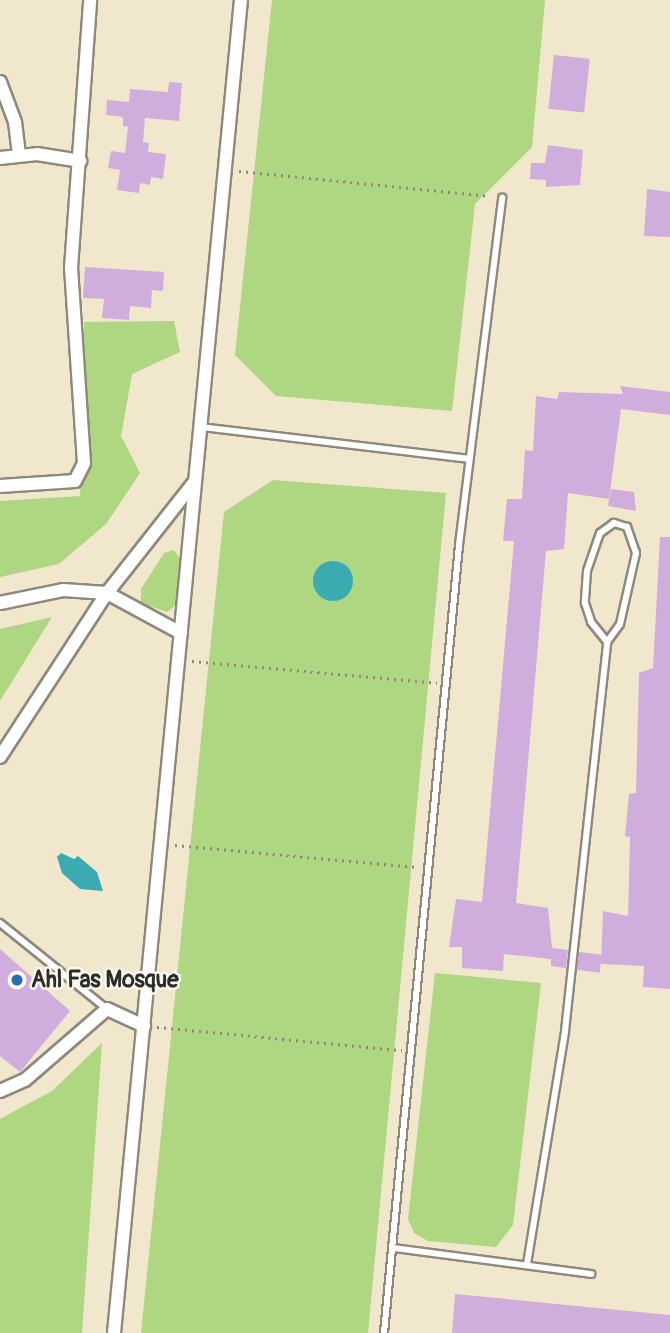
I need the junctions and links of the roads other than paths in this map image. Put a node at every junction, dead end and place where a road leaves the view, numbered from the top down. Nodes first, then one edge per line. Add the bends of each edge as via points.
1 (90, 0) edge
2 (242, 0) edge
3 (0, 82) edge
4 (19, 155) junction
5 (0, 158) edge
6 (80, 161) junction
7 (502, 198) road end
8 (201, 427) junction
9 (469, 459) junction
10 (196, 481) junction
11 (0, 486) edge
12 (107, 593) junction
13 (0, 603) edge
14 (181, 633) junction
15 (607, 642) junction
16 (0, 757) edge
17 (0, 923) edge
18 (107, 1009) junction
19 (144, 1026) junction
20 (0, 1091) edge
21 (394, 1248) junction
22 (527, 1264) junction
23 (591, 1274) dead end
24 (114, 1333) edge
25 (384, 1333) edge

1 - 6 street
2 - 8 street
3 - 4 street via 15,122
4 - 5 street
4 - 6 street
6 - 11 street via 71,268 82,470 75,481
7 - 9 lane
8 - 9 lane
8 - 10 street
9 - 21 lane
10 - 12 street
10 - 14 street
12 - 13 street via 63,590
12 - 14 street
12 - 16 street
14 - 19 street
15 - 15 lane via 591,622 585,603 587,571 600,533 614,523 627,527 636,553 620,624
15 - 22 lane via 565,1031
17 - 18 lane
18 - 19 street
18 - 20 street via 25,1080
19 - 24 street
21 - 22 lane
21 - 25 lane
22 - 23 lane

